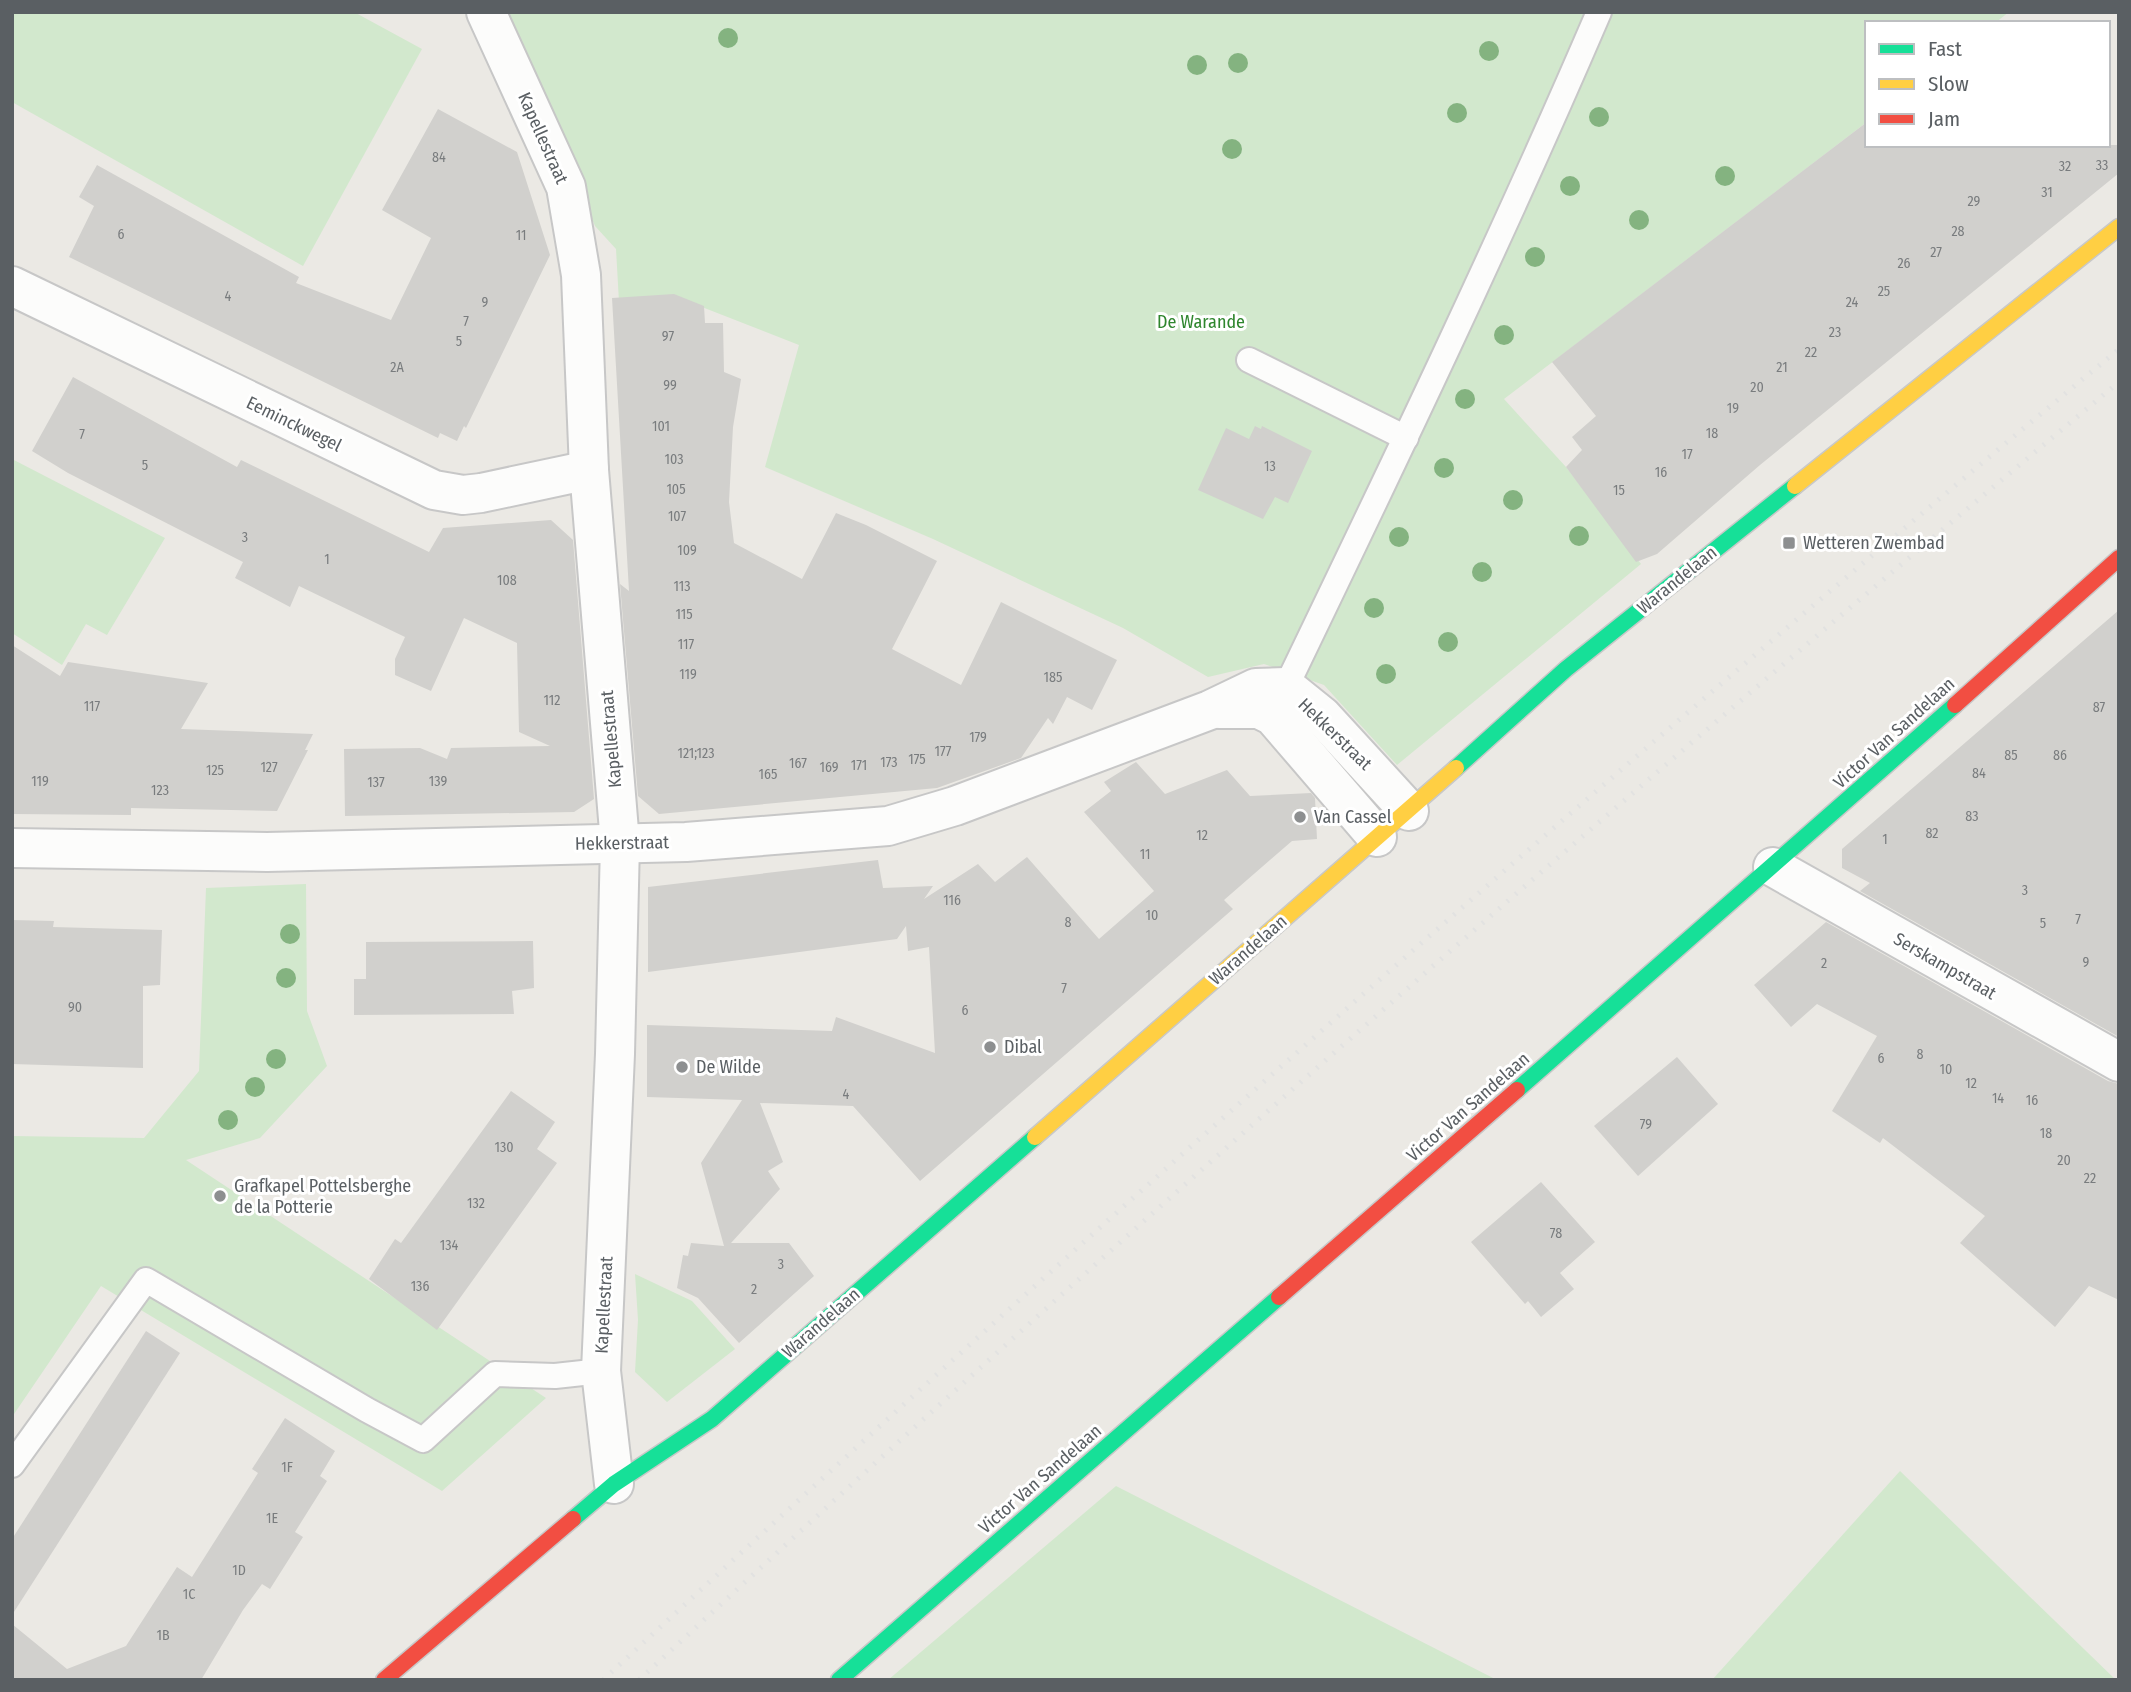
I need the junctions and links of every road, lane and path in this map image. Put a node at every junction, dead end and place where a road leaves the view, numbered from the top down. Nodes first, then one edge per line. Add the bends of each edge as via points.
1 (486, 12) edge
2 (1599, 12) edge
3 (2119, 227) edge
4 (12, 286) edge
5 (1248, 360) dead end
6 (1406, 439) junction
7 (589, 470) junction
8 (2119, 558) edge
9 (1286, 687) junction
10 (1210, 710) junction
11 (1409, 811) junction
12 (1377, 837) junction
13 (620, 843) junction
14 (12, 848) edge
15 (1773, 867) junction
16 (2119, 1062) edge
17 (601, 1371) junction
18 (12, 1465) edge
19 (614, 1484) junction
20 (384, 1680) edge
21 (839, 1680) edge

1 - 7 street, Kapellestraat via 566,187 581,275
2 - 6 lane
3 - 11 main road, Warandelaan via 1566,669
4 - 7 street, Eeminckwegel via 434,490 481,493
5 - 6 lane
6 - 9 lane
7 - 13 street, Kapellestraat
8 - 15 main road, Victor Van Sandelaan
9 - 10 street, Hekkerstraat via 1256,688
9 - 11 street, Hekkerstraat via 1322,716
10 - 12 street, Hekkerstraat via 1259,709 1273,716
10 - 13 street, Hekkerstraat via 955,806 888,826
11 - 12 main road, Warandelaan
12 - 19 main road, Warandelaan via 712,1419
13 - 14 street, Hekkerstraat via 267,852
13 - 17 street, Kapellestraat
15 - 16 street, Serskampstraat
15 - 21 main road, Victor Van Sandelaan
17 - 18 lane via 555,1376 495,1374 423,1440 146,1280
17 - 19 street, Kapellestraat
19 - 20 main road, Warandelaan

